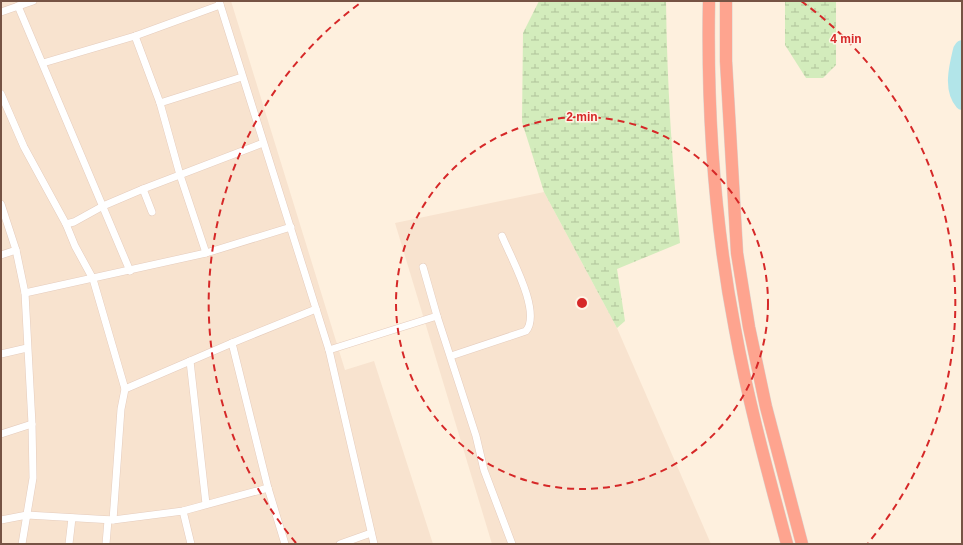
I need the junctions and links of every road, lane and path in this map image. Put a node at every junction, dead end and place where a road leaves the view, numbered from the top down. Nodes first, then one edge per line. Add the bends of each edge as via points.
1 (32, 1) edge
2 (709, 1) edge
3 (726, 1) edge
4 (219, 3) edge
5 (18, 6) junction
6 (1, 12) edge
7 (135, 36) junction
8 (43, 63) junction
9 (242, 77) junction
10 (1, 94) edge
11 (160, 103) junction
12 (263, 143) junction
13 (180, 175) junction
14 (143, 189) junction
15 (1, 204) edge
16 (103, 206) junction
17 (152, 212) dead end
18 (66, 224) junction
19 (291, 227) junction
20 (502, 236) dead end
21 (16, 250) junction
22 (206, 253) junction
23 (1, 255) edge
24 (423, 267) dead end
25 (130, 271) junction
26 (93, 279) junction
27 (25, 292) junction
28 (316, 309) junction
29 (437, 316) junction
30 (232, 342) junction
31 (27, 348) junction
32 (329, 350) junction
33 (1, 354) edge
34 (451, 356) junction
35 (190, 361) junction
36 (125, 390) junction
37 (32, 424) junction
38 (1, 434) edge
39 (268, 488) junction
40 (206, 504) junction
41 (183, 511) junction
42 (27, 515) junction
43 (72, 518) junction
44 (1, 520) edge
45 (111, 520) junction
46 (371, 533) junction
47 (22, 544) edge
48 (70, 544) edge
49 (106, 544) edge
50 (191, 544) edge
51 (285, 544) edge
52 (340, 544) edge
53 (374, 544) edge
54 (512, 544) edge
55 (787, 544) edge
56 (802, 544) edge

1 - 5 street
2 - 55 highway via 711,148 721,244 736,337
3 - 56 highway via 726,61 737,253 766,407
4 - 7 street
4 - 9 street
5 - 6 street
5 - 8 street
7 - 8 street
7 - 11 street
8 - 16 street
9 - 11 street
9 - 12 street
10 - 18 street via 24,147
11 - 13 street
12 - 13 street
12 - 19 street
13 - 14 street
13 - 22 street
14 - 16 street
14 - 17 street
15 - 21 street
16 - 18 street
16 - 25 street
18 - 26 street
19 - 22 street
19 - 28 street
20 - 34 street via 529,298 529,328
21 - 23 street
21 - 27 street
22 - 25 street
24 - 29 street
25 - 26 street
26 - 27 street
26 - 36 street
27 - 31 street
28 - 30 street
28 - 32 street
29 - 32 street
29 - 34 street
30 - 35 street
30 - 39 street
31 - 33 street
31 - 37 street
32 - 46 street
34 - 54 street via 484,470
35 - 36 street
35 - 40 street
36 - 45 street
37 - 38 street
37 - 42 street via 33,478
39 - 40 street
39 - 51 street
40 - 41 street
41 - 45 street
41 - 50 street
42 - 43 street
42 - 44 street
42 - 47 street
43 - 45 street
43 - 48 street
45 - 49 street
46 - 52 street
46 - 53 street

